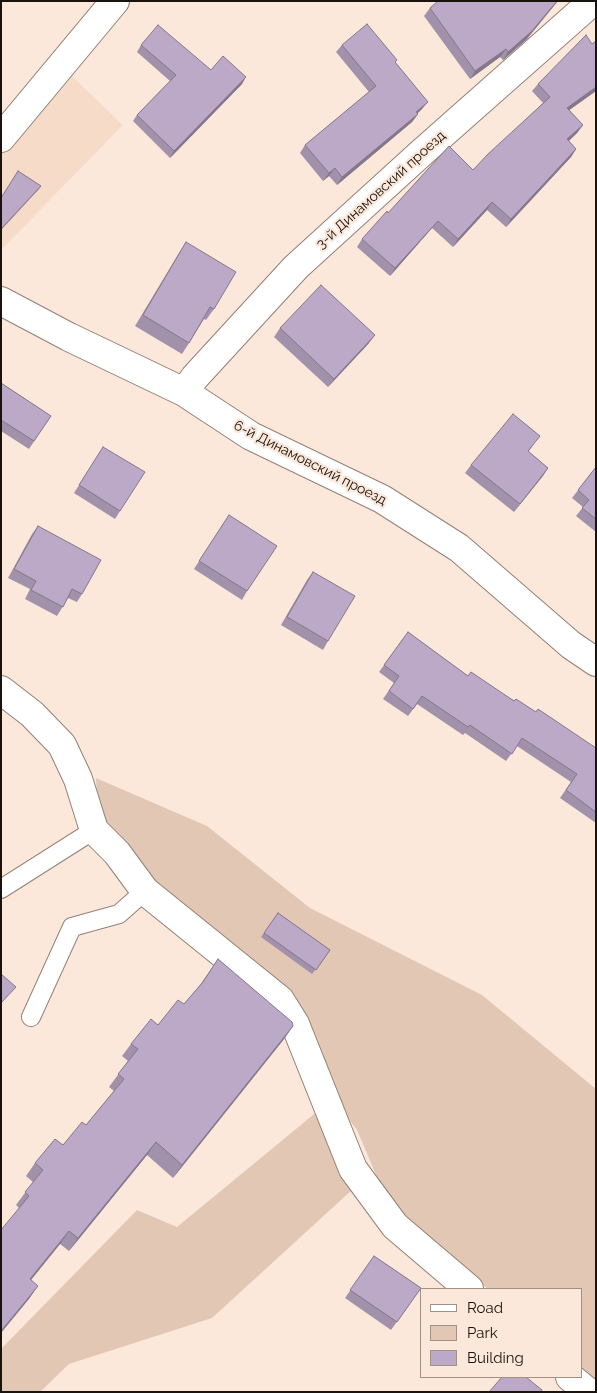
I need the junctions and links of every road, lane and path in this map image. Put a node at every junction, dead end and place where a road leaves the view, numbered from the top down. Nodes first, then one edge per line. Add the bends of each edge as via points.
1 (115, 1) edge
2 (593, 1) edge
3 (1, 138) edge
4 (1, 301) edge
5 (184, 392) junction
6 (596, 662) edge
7 (1, 690) edge
8 (94, 830) junction
9 (1, 889) edge
10 (145, 891) junction
11 (31, 1017) dead end
12 (468, 1288) edge
13 (571, 1378) edge
14 (588, 1392) edge

1 - 3 street
2 - 5 street, 3-й Динамовский проезд via 296,267 194,377
4 - 5 street, 6-й Динамовский проезд
5 - 6 street, 6-й Динамовский проезд via 251,436 382,499 459,548 571,645
7 - 8 street via 32,714 62,745 78,779
8 - 9 lane
8 - 10 street
10 - 11 lane via 119,914 72,927
10 - 12 street via 280,1000 295,1024 353,1168 395,1226
13 - 14 street

